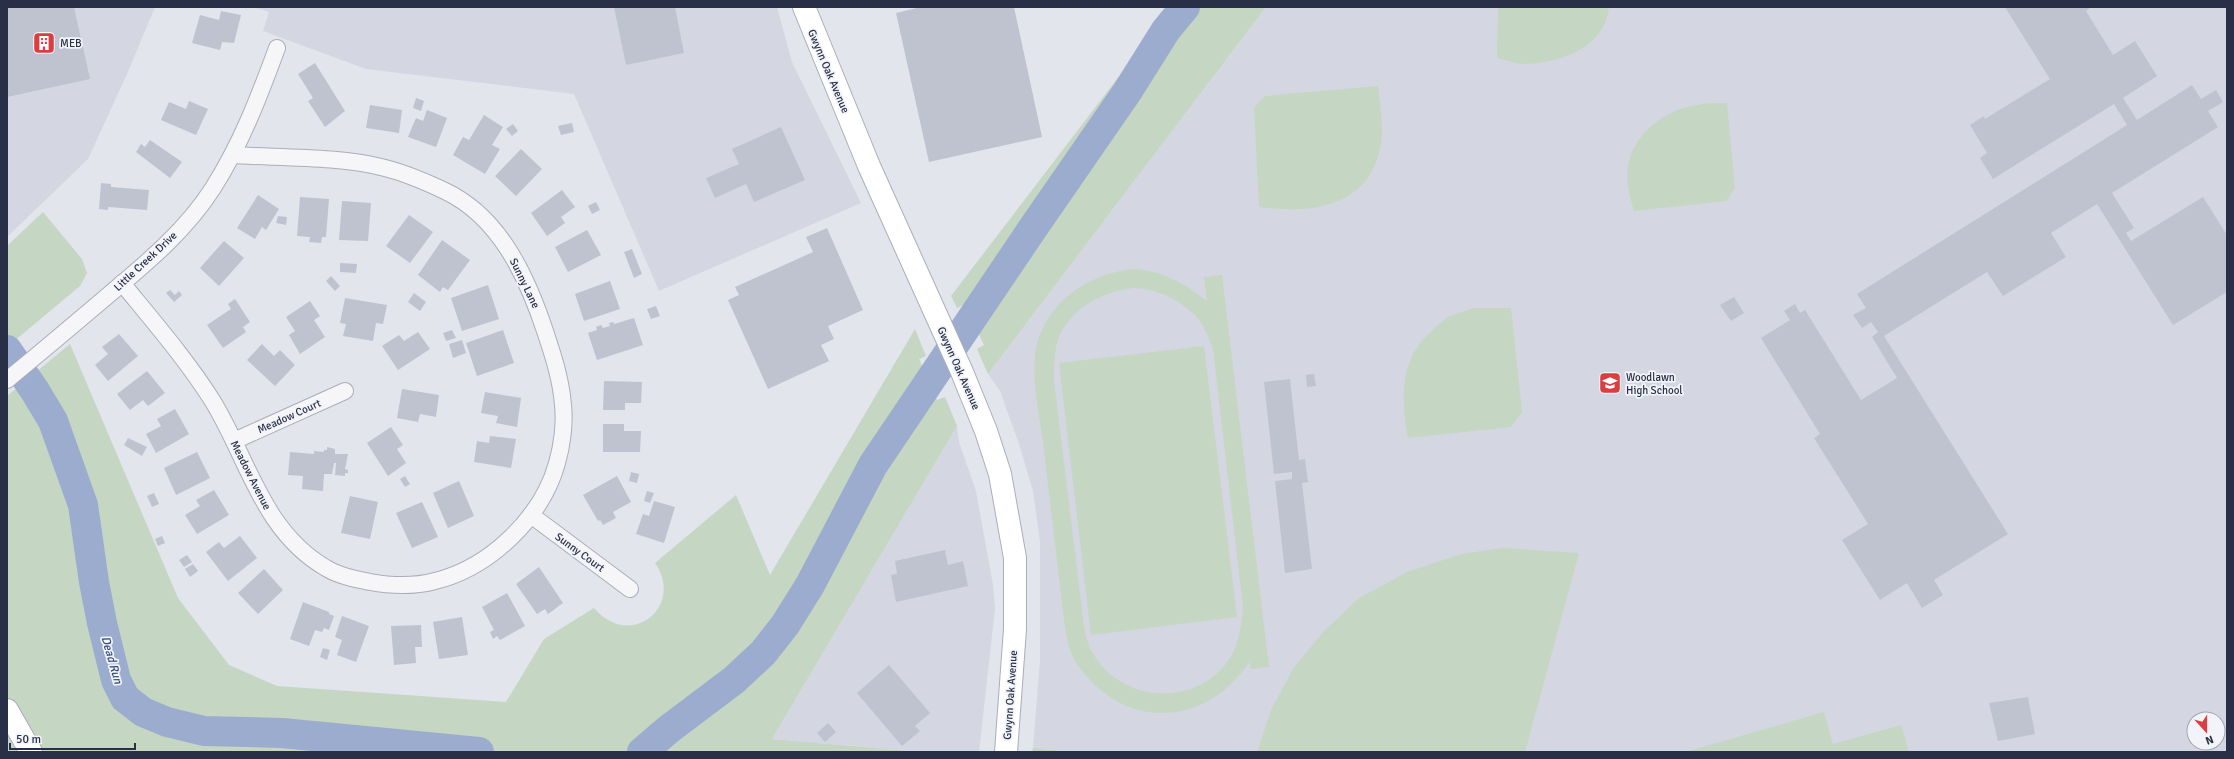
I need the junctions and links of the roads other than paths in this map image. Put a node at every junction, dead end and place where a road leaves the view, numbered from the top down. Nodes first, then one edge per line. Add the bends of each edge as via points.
1 (804, 7) edge
2 (277, 48) dead end
3 (232, 155) junction
4 (122, 283) junction
5 (7, 380) edge
6 (344, 392) dead end
7 (234, 441) junction
8 (531, 515) junction
9 (630, 589) dead end
10 (7, 710) edge
11 (31, 752) edge
12 (1006, 752) edge

1 - 12 street, Gwynn Oak Avenue via 866,159 962,372 1000,474 1014,558 1015,629
2 - 3 street, Little Creek Drive via 250,120
3 - 4 street, Little Creek Drive via 212,190 186,222 162,248
3 - 8 street, Sunny Lane via 350,162 384,167 449,192 475,212 496,233 517,262 532,294 557,366 564,407 557,464
4 - 5 street, Little Creek Drive
4 - 7 street, Meadow Avenue via 195,375 214,403
6 - 7 street, Meadow Court
7 - 8 street, Meadow Avenue via 266,509 282,530 300,549 327,568 352,579 409,586 436,581 464,570 490,554
8 - 9 street, Sunny Court
10 - 11 street

